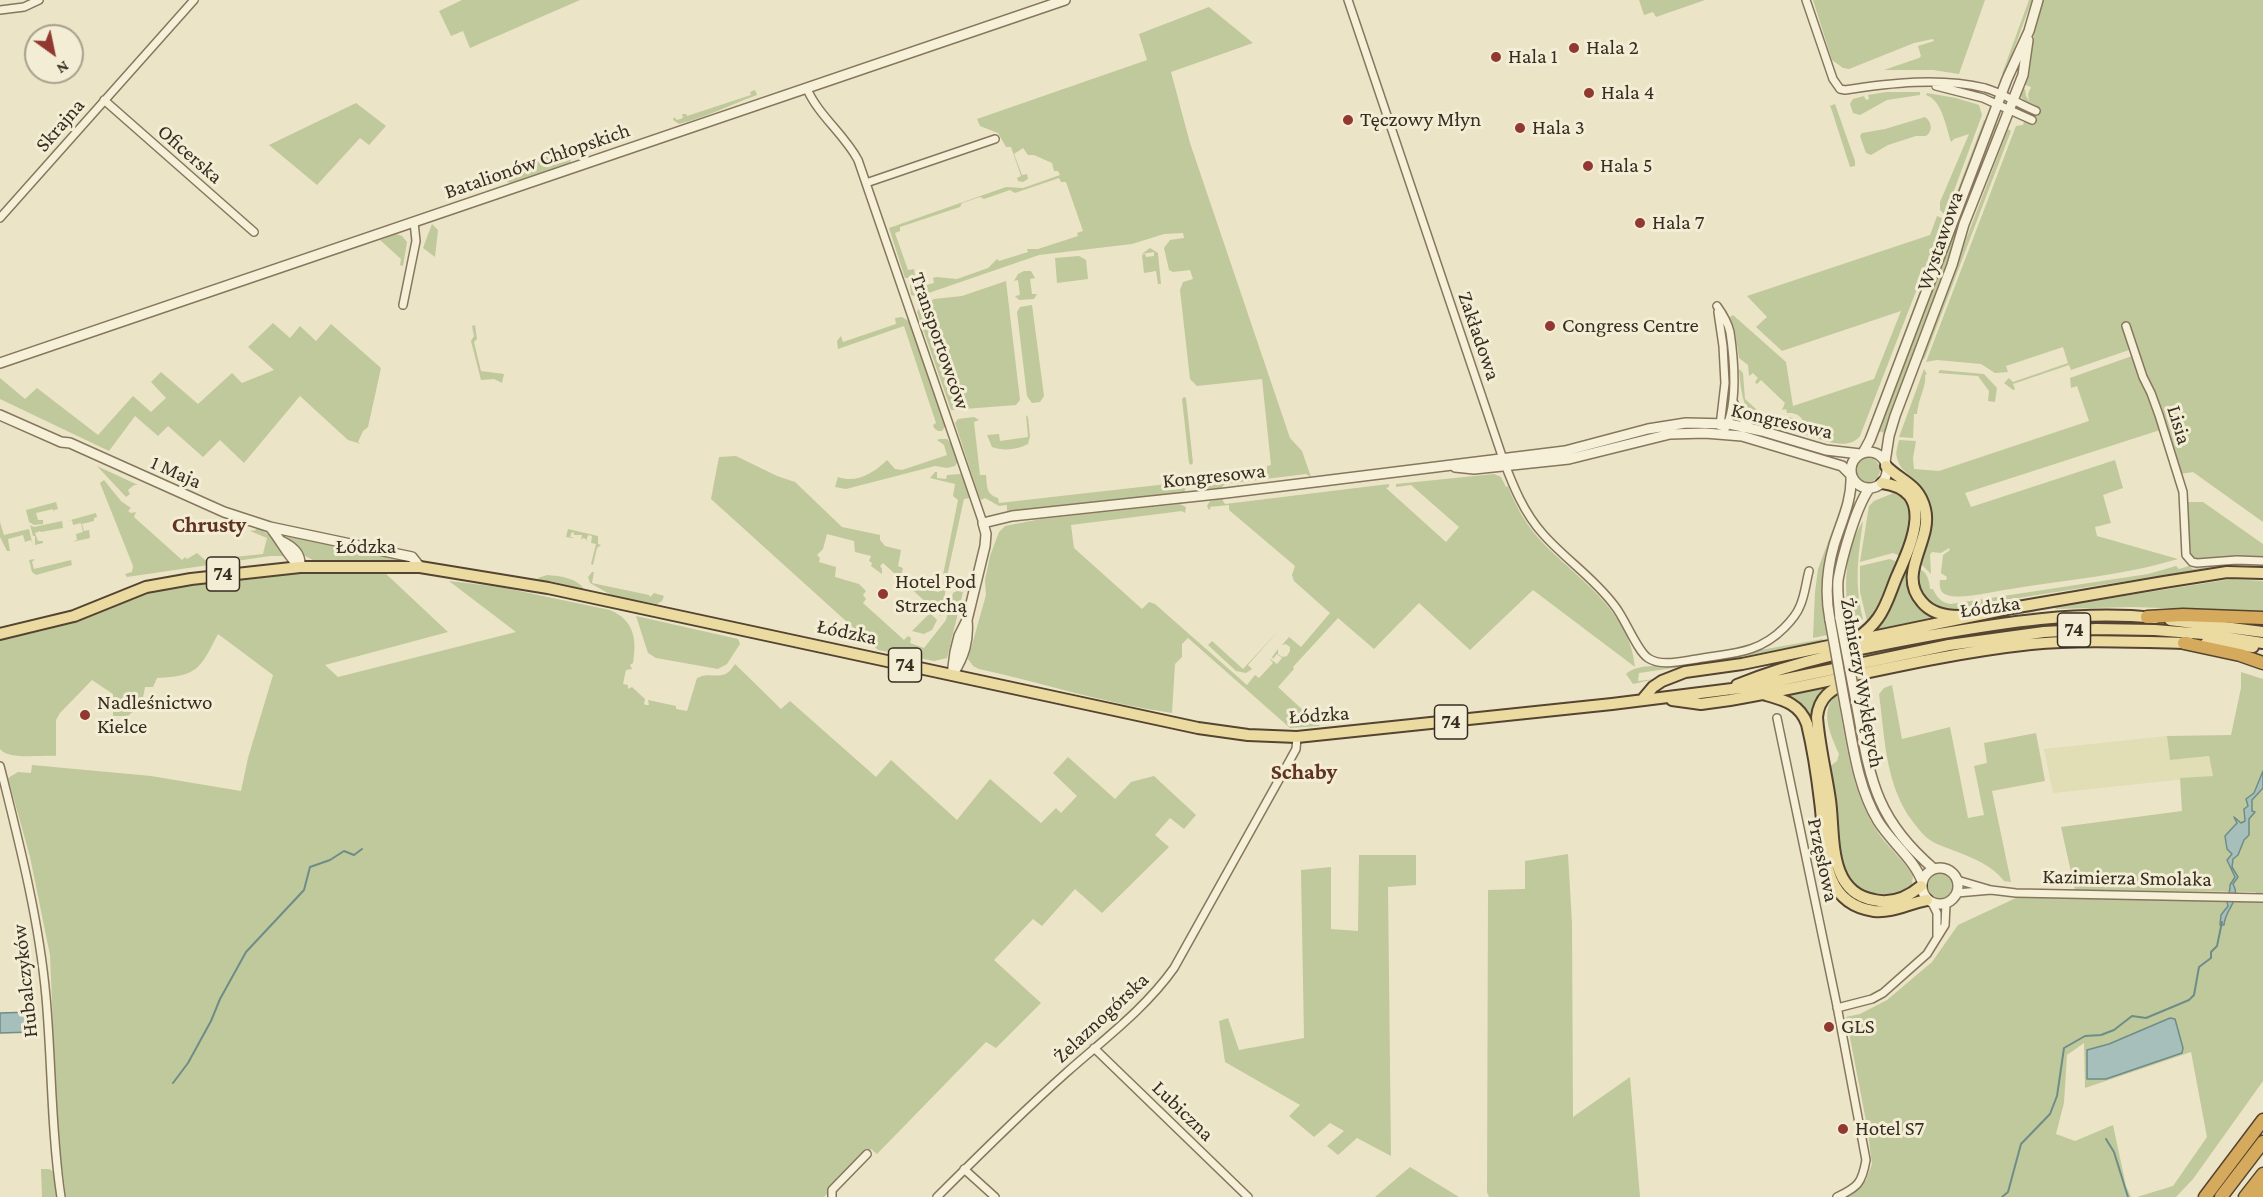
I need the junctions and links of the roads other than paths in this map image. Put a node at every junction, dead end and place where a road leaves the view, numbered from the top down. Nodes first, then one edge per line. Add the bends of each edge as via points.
1 (39, 0) edge
2 (194, 0) edge
3 (1065, 0) edge
4 (1348, 0) edge
5 (1806, 0) edge
6 (2038, 0) edge
7 (0, 10) edge
8 (2029, 31) junction
9 (1925, 83) junction
10 (807, 89) junction
11 (2001, 95) junction
12 (104, 100) junction
13 (2013, 100) junction
14 (1997, 105) junction
15 (2008, 110) junction
16 (2036, 111) dead end
17 (2032, 120) dead end
18 (995, 139) dead end
19 (866, 183) junction
20 (0, 219) edge
21 (414, 222) junction
22 (254, 232) dead end
23 (403, 305) dead end
24 (2126, 326) dead end
25 (21, 356) junction
26 (0, 363) edge
27 (0, 369) edge
28 (1734, 404) junction
29 (0, 408) edge
30 (0, 415) edge
31 (1724, 424) junction
32 (1752, 429) junction
33 (1722, 434) junction
34 (70, 443) junction
35 (1861, 454) junction
36 (1504, 463) junction
37 (1886, 464) junction
38 (1851, 476) junction
39 (1882, 483) junction
40 (1869, 489) junction
41 (983, 523) junction
42 (270, 526) junction
43 (1917, 543) junction
44 (2263, 561) edge
45 (300, 567) junction
46 (420, 567) junction
47 (1809, 570) dead end
48 (2263, 573) edge
49 (1978, 615) junction
50 (2147, 617) junction
51 (2263, 618) edge
52 (2263, 632) edge
53 (0, 634) edge
54 (1854, 641) junction
55 (2184, 643) junction
56 (2263, 643) edge
57 (2263, 648) edge
58 (2263, 663) edge
59 (952, 675) junction
60 (1859, 675) junction
61 (1729, 688) junction
62 (1762, 694) junction
63 (1657, 698) junction
64 (1642, 700) junction
65 (1777, 718) dead end
66 (1297, 737) junction
67 (1818, 757) junction
68 (0, 766) edge
69 (1822, 779) junction
70 (1934, 869) junction
71 (1957, 880) junction
72 (1922, 884) junction
73 (1991, 890) junction
74 (1957, 893) junction
75 (2263, 898) edge
76 (1930, 902) junction
77 (1946, 903) junction
78 (1937, 940) junction
79 (1837, 1008) junction
80 (1094, 1048) junction
81 (2263, 1119) edge
82 (2263, 1142) edge
83 (867, 1154) dead end
84 (964, 1169) junction
85 (2263, 1174) edge
86 (2263, 1188) edge
87 (61, 1197) edge
88 (832, 1197) edge
89 (937, 1197) edge
90 (995, 1197) edge
91 (1248, 1197) edge
92 (1838, 1197) edge
93 (2205, 1197) edge
94 (2221, 1197) edge
95 (2245, 1197) edge
96 (2256, 1197) edge

1 - 7 street
2 - 12 street, Skrajna
3 - 10 street, Batalionów Chłopskich
4 - 36 street, Zakładowa
5 - 9 street via 1840,89
6 - 8 street, Wystawowa
8 - 11 street, Wystawowa
8 - 13 street, Wystawowa via 2026,65
9 - 11 street via 1963,84
9 - 14 street
10 - 19 street, Transportowców via 814,104 849,145
10 - 21 street, Batalionów Chłopskich
11 - 13 street
11 - 14 street, Wystawowa
12 - 20 street, Skrajna
12 - 22 street, Oficerska
13 - 15 street, Wystawowa
13 - 16 street
14 - 15 street
14 - 35 street, Wystawowa via 1868,446
15 - 17 street
15 - 37 street, Wystawowa via 1892,425
18 - 19 street
19 - 41 street, Transportowców
21 - 23 street via 416,241
21 - 25 street, Batalionów Chłopskich
24 - 44 street, Lisia via 2183,492 2185,553 2192,562 2202,564
25 - 26 street, Batalionów Chłopskich
25 - 27 street, Batalionów Chłopskich
28 - 31 street
28 - 31 street via 1730,332 1717,306 1723,346
28 - 32 street
29 - 34 street, 1 Maja
30 - 34 street, 1 Maja
31 - 32 street, Kongresowa
31 - 33 street
31 - 36 street, Kongresowa via 1663,426
32 - 35 street, Kongresowa via 1826,450
33 - 36 street, Kongresowa via 1670,434 1574,458
33 - 38 street, Kongresowa via 1757,440 1842,466
34 - 42 street, 1 Maja via 204,504
35 - 37 street via 1878,454
35 - 38 street via 1852,463
36 - 41 street, Kongresowa via 1012,516
36 - 47 street, Zakładowa via 1536,526 1607,596 1639,648 1651,660 1672,662 1762,646 1797,612
37 - 39 street
37 - 43 main road via 1913,486 1923,501 1927,525
38 - 40 street
38 - 72 street, Żołnierzy Wyklętych, bridge via 1848,505 1828,573 1830,620 1860,780 1885,832 1916,867
39 - 40 street
39 - 43 main road via 1899,488 1911,499
40 - 70 street, Żołnierzy Wyklętych, bridge via 1838,581 1840,618 1869,771 1879,801 1901,834
41 - 59 street, Transportowców via 986,540 967,620 954,652
42 - 45 street via 298,554
42 - 46 street, 1 Maja via 412,557
43 - 49 main road via 1912,576 1916,595 1933,611 1953,616
43 - 54 main road via 1880,616
45 - 46 main road, Łódzka / 74
45 - 53 main road, Łódzka / 74 via 147,587 74,616
46 - 59 main road, Łódzka / 74 via 548,588
48 - 49 main road via 2227,572
49 - 54 main road
50 - 51 highway
50 - 52 main road, Łódzka / 74
50 - 61 main road, Łódzka / 74 via 2070,617 1899,640 1787,666
54 - 64 main road via 1685,672 1662,681
55 - 57 main road, 74
55 - 58 highway
55 - 60 main road, 74 via 2112,640 2039,644 1962,654
56 - 61 main road, Łódzka / 74 via 2155,630 2044,632 1949,645 1760,685
59 - 66 main road, Łódzka / 74 via 1214,731
60 - 62 main road, 74
60 - 67 main road via 1832,689 1819,705
61 - 63 main road, Łódzka / 74
62 - 63 main road via 1701,704
62 - 67 main road via 1800,710
63 - 64 main road, Łódzka / 74
64 - 66 main road, Łódzka / 74
65 - 79 street, Przęsłowa
66 - 80 street, Żelaznogórska via 1290,760 1174,968 1147,1001
67 - 69 main road
68 - 87 street, Hubalczyków via 38,936
69 - 72 main road via 1839,872 1847,885 1865,898 1882,901 1905,897
69 - 76 main road via 1825,861 1836,889 1850,902 1875,911
70 - 71 street via 1950,871
70 - 72 street
71 - 73 street, Kazimierza Smolaka
71 - 74 street
72 - 76 street
73 - 74 street, Kazimierza Smolaka
73 - 75 street, Kazimierza Smolaka
74 - 77 street
76 - 77 street
76 - 78 street via 1937,913
77 - 78 street via 1945,925
78 - 79 street via 1883,993
79 - 92 street, Przęsłowa via 1866,1160 1863,1179
80 - 84 street, Żelaznogórska
80 - 91 street, Lubiczna
81 - 93 highway
82 - 94 highway
83 - 88 street via 832,1190
84 - 89 street, Żelaznogórska
84 - 90 street
85 - 95 highway
86 - 96 highway

